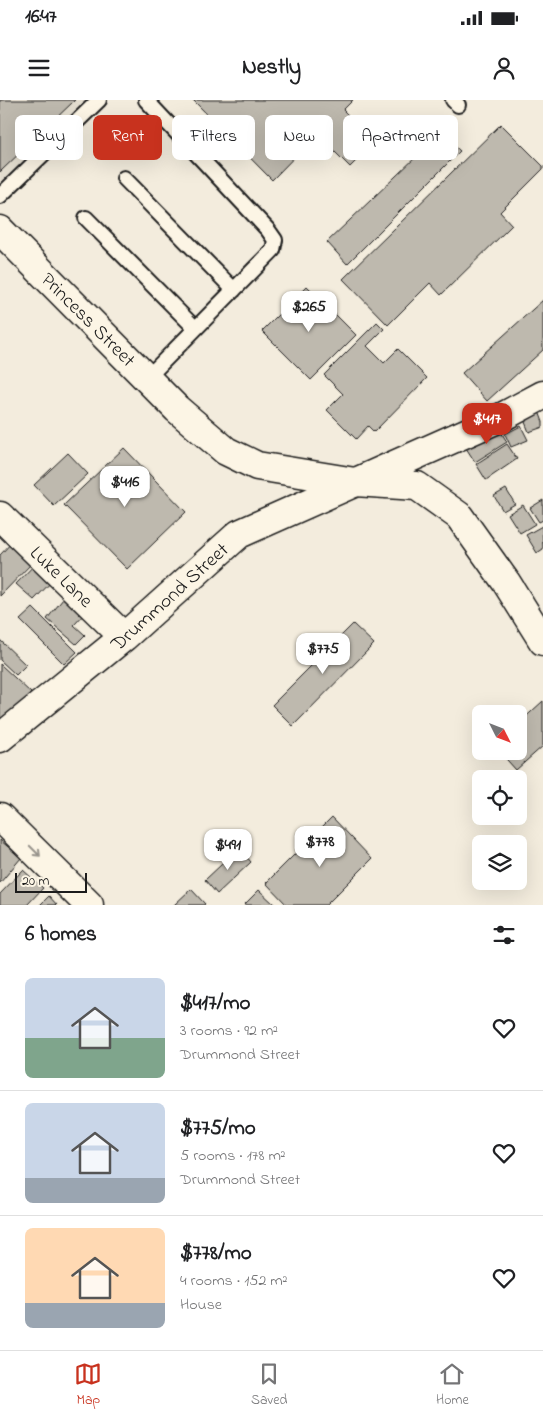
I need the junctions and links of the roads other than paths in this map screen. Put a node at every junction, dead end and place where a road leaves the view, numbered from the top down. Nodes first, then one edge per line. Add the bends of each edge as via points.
1 (98, 100) edge
2 (146, 100) edge
3 (124, 178) dead end
4 (0, 196) edge
5 (86, 218) dead end
6 (0, 230) edge
7 (234, 290) junction
8 (195, 328) junction
9 (147, 378) junction
10 (543, 395) edge
11 (355, 482) junction
12 (0, 516) edge
13 (124, 637) junction
14 (543, 641) edge
15 (0, 738) edge
16 (0, 817) edge
17 (89, 905) edge

1 - 4 lane
2 - 7 lane via 275,240 273,250
3 - 7 lane
5 - 8 lane
6 - 9 street, Princess Street
7 - 8 lane
8 - 9 lane
9 - 11 street, Princess Street via 226,451 257,466
10 - 11 street, Drummond Street via 502,417
11 - 13 street, Drummond Street via 239,534
11 - 14 street via 417,486 459,516
12 - 13 street, Luke Lane
13 - 15 street, Drummond Street
16 -> 17 street

